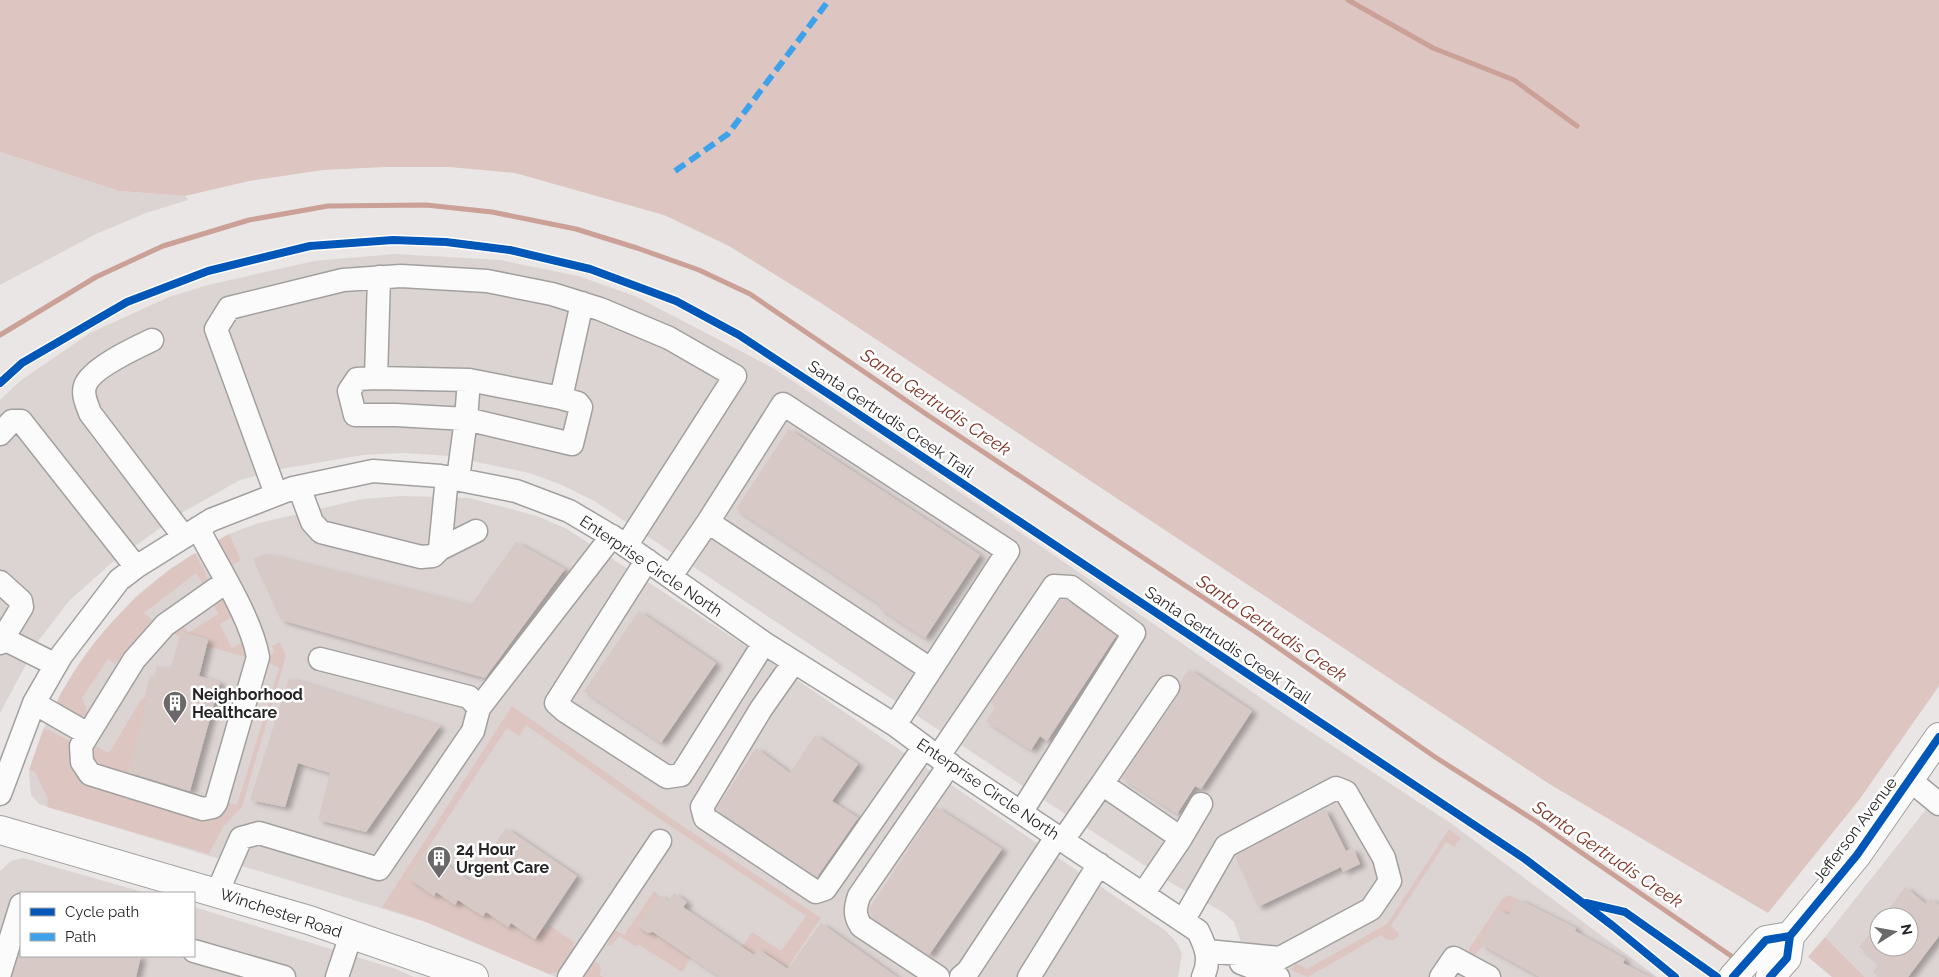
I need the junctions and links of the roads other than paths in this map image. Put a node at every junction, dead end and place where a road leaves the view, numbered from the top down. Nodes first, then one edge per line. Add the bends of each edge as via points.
1 (379, 277) junction
2 (582, 303) junction
3 (152, 340) dead end
4 (376, 378) junction
5 (469, 380) junction
6 (562, 398) junction
7 (466, 420) junction
8 (0, 434) edge
9 (453, 478) junction
10 (299, 487) junction
11 (276, 494) junction
12 (708, 522) junction
13 (191, 532) junction
14 (476, 532) dead end
15 (619, 541) junction
16 (440, 549) junction
17 (647, 560) junction
18 (136, 567) junction
19 (671, 576) junction
20 (0, 582) edge
21 (226, 582) junction
22 (1, 640) edge
23 (764, 643) junction
24 (320, 659) dead end
25 (794, 662) junction
26 (56, 665) junction
27 (930, 669) junction
28 (1168, 686) dead end
29 (34, 703) junction
30 (479, 708) junction
31 (895, 725) junction
32 (88, 734) junction
33 (1939, 737) edge
34 (937, 756) junction
35 (1910, 780) junction
36 (1102, 784) junction
37 (0, 794) edge
38 (1201, 804) dead end
39 (1939, 804) edge
40 (1022, 811) junction
41 (0, 830) edge
42 (1060, 838) junction
43 (1181, 838) junction
44 (660, 841) dead end
45 (1099, 864) junction
46 (217, 893) junction
47 (1144, 894) junction
48 (20, 908) edge
49 (1183, 921) junction
50 (351, 935) junction
51 (1790, 936) junction
52 (1758, 950) junction
53 (195, 951) edge
54 (1207, 951) junction
55 (0, 973) edge
56 (284, 977) edge
57 (338, 977) edge
58 (474, 977) edge
59 (569, 977) edge
60 (938, 977) edge
61 (961, 977) edge
62 (1029, 977) edge
63 (1203, 977) edge
64 (1278, 977) edge
65 (1441, 977) edge
66 (1489, 977) edge
67 (1733, 977) edge
68 (1751, 977) edge
69 (1770, 977) edge

1 - 2 street via 487,281
1 - 4 street
1 - 11 street via 343,280 229,308 216,329
2 - 6 street
2 - 15 street via 669,338 734,376
3 - 13 street via 101,367 85,385 84,398 90,413
4 - 5 street
4 - 7 street via 357,380 349,391 355,415
5 - 6 street
5 - 7 street
6 - 7 street via 581,407 572,444
7 - 9 street
8 - 18 street via 12,421 21,421
9 - 10 street, Enterprise Circle North via 373,471
9 - 15 street, Enterprise Circle North via 516,491 569,511
9 - 16 street
10 - 11 street, Enterprise Circle North
10 - 16 street via 312,522 321,532 421,557 432,556
11 - 13 street, Enterprise Circle North via 211,520
12 - 19 street
12 - 27 street
12 - 27 street via 782,404 1008,551
13 - 18 street, Enterprise Circle North
13 - 21 street
14 - 16 street
15 - 17 street, Enterprise Circle North
15 - 30 street
17 - 19 street, Enterprise Circle North
17 - 23 street via 556,702 565,711 667,777 681,775
18 - 26 street, Enterprise Circle North via 119,580
19 - 23 street, Enterprise Circle North
20 - 22 street via 21,601 22,607
21 - 32 street via 165,625 134,660
21 - 32 street via 245,619 258,657 213,807 203,809 96,778 82,762 81,746
22 - 26 street
23 - 25 street, Enterprise Circle North
24 - 30 street via 469,697
25 - 31 street, Enterprise Circle North
25 - 34 street via 761,709 702,807 704,818 816,892 825,889
26 - 29 street, Enterprise Circle North
27 - 31 street
28 - 36 street
29 - 32 street
29 - 37 street, Enterprise Circle North
30 - 46 street via 472,731 379,869 259,832 241,838
31 - 34 street, Enterprise Circle North
33 - 35 main road, Jefferson Avenue
34 - 40 street, Enterprise Circle North
34 - 40 street via 1054,586 1071,586 1134,633
34 - 60 street via 855,906 861,926
35 - 39 street
35 - 51 main road, Jefferson Avenue via 1857,855
36 - 42 street
36 - 43 street
38 - 43 street
40 - 42 street, Enterprise Circle North
41 - 46 main road, Winchester Road
42 - 45 street, Enterprise Circle North
42 - 61 street
43 - 47 street
44 - 59 street
45 - 47 street, Enterprise Circle North
45 - 62 street
46 - 50 main road, Winchester Road
47 - 49 street, Enterprise Circle North
48 - 55 street
49 - 54 street, Enterprise Circle North via 1198,931
49 - 54 street via 1226,846 1336,788 1346,792 1384,858 1390,881 1372,909 1280,958
50 - 57 street
50 - 58 main road, Winchester Road
51 - 52 main road via 1766,940
51 - 69 main road, Jefferson Avenue via 1787,958
52 - 67 main road
52 - 68 main road via 1758,969
53 - 56 street
54 - 63 street via 1207,969
54 - 64 street
65 - 66 street via 1454,958

